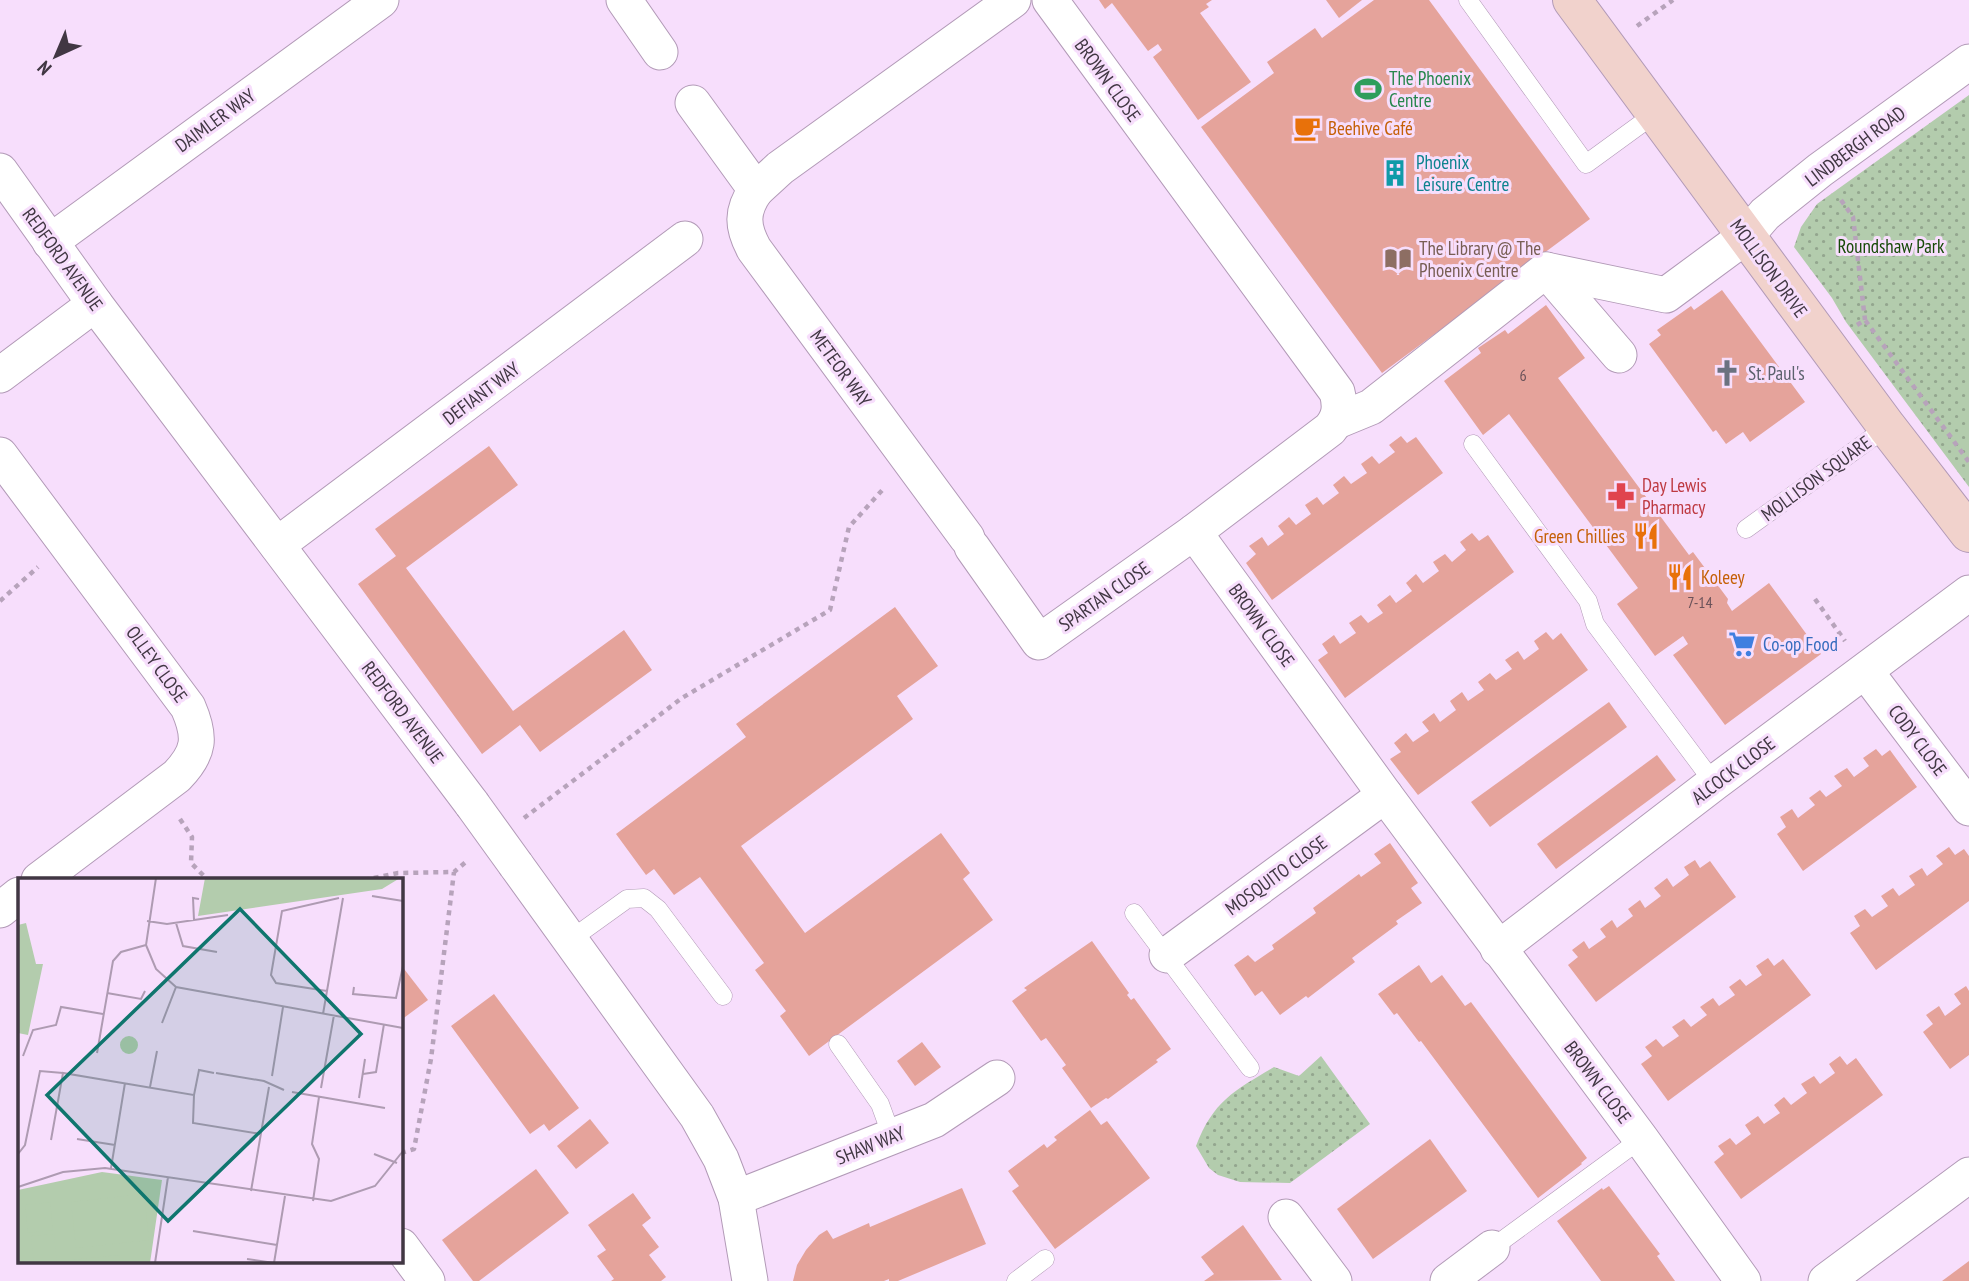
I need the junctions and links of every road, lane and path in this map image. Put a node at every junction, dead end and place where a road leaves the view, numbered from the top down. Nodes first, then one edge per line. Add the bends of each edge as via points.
1 (382, 0) edge
2 (624, 0) edge
3 (1013, 0) edge
4 (1050, 0) edge
5 (1468, 0) edge
6 (1573, 0) edge
7 (660, 52) dead end
8 (1969, 62) edge
9 (693, 103) dead end
10 (1656, 113) junction
11 (1820, 170) junction
12 (0, 171) edge
13 (756, 190) junction
14 (1746, 236) junction
15 (685, 239) dead end
16 (50, 242) junction
17 (1546, 270) junction
18 (95, 304) junction
19 (1865, 320) junction
20 (1848, 329) dead end
21 (1619, 355) dead end
22 (0, 375) edge
23 (1337, 421) junction
24 (1887, 427) junction
25 (1473, 444) dead end
26 (0, 455) edge
27 (908, 460) junction
28 (1969, 462) edge
29 (1746, 529) dead end
30 (1194, 532) junction
31 (1969, 533) edge
32 (66, 542) junction
33 (969, 543) joint
34 (277, 545) junction
35 (1969, 593) edge
36 (1815, 599) dead end
37 (0, 601) edge
38 (1866, 672) junction
39 (1714, 783) junction
40 (160, 789) junction
41 (1385, 795) junction
42 (1969, 808) edge
43 (519, 822) dead end
44 (475, 855) dead end
45 (454, 872) junction
46 (42, 878) edge
47 (206, 878) edge
48 (374, 878) edge
49 (18, 896) edge
50 (0, 910) edge
51 (1135, 913) dead end
52 (570, 940) junction
53 (1498, 949) junction
54 (1167, 955) junction
55 (723, 996) dead end
56 (838, 1044) dead end
57 (1250, 1068) dead end
58 (997, 1078) dead end
59 (892, 1137) junction
60 (1641, 1139) junction
61 (402, 1153) edge
62 (1969, 1175) edge
63 (736, 1198) junction
64 (1286, 1217) dead end
65 (402, 1247) edge
66 (1492, 1248) joint
67 (1045, 1259) dead end
68 (427, 1281) edge
69 (750, 1281) edge
70 (1016, 1281) edge
71 (1334, 1281) edge
72 (1448, 1281) edge
73 (1743, 1281) edge
74 (1826, 1281) edge

1 - 16 street, DAIMLER WAY
2 - 7 street
3 - 13 street, METEOR WAY
4 - 23 street, BROWN CLOSE via 1329,378 1340,401
5 - 10 lane via 1586,164
6 - 10 main road, MOLLISON DRIVE
8 - 11 street, LINDBERGH ROAD
9 - 13 street
10 - 14 main road, MOLLISON DRIVE
11 - 14 street, LINDBERGH ROAD via 1765,214
11 - 19 path via 1853,217
12 - 16 street, REDFORD AVENUE
13 - 27 street, METEOR WAY via 744,213 746,236
14 - 17 street, LINDBERGH ROAD via 1666,295
14 - 24 main road, MOLLISON DRIVE
15 - 34 street, DEFIANT WAY
16 - 18 street, REDFORD AVENUE
17 - 21 street
17 - 23 street via 1371,407
18 - 22 street
18 - 34 street, REDFORD AVENUE
19 - 20 path
19 - 28 path
23 - 30 street
24 - 29 lane, MOLLISON SQUARE
24 - 31 main road, MOLLISON DRIVE
25 - 39 lane via 1588,601 1595,624
26 - 32 street, OLLEY CLOSE
27 - 33 street, METEOR WAY
27 - 43 path via 849,527 830,610 682,698
30 - 33 street, SPARTAN CLOSE via 1039,642
30 - 41 street, BROWN CLOSE
32 - 37 path
32 - 40 street, OLLEY CLOSE via 196,724 198,743 191,762
34 - 52 street, REDFORD AVENUE, bridge
35 - 38 street, ALCOCK CLOSE
36 - 38 path
38 - 39 street, ALCOCK CLOSE
38 - 42 street, CODY CLOSE
39 - 53 street, ALCOCK CLOSE
40 - 46 street, OLLEY CLOSE
40 - 47 path via 192,837 191,863
41 - 53 street, BROWN CLOSE
41 - 54 street, MOSQUITO CLOSE
44 - 45 path
45 - 48 path
45 - 61 path via 431,1059 414,1149
49 - 50 street
51 - 54 lane
52 - 55 lane via 627,899 644,898 658,909
52 - 63 street, REDFORD AVENUE via 697,1116
53 - 60 street, BROWN CLOSE
54 - 57 lane
56 - 59 lane via 880,1104
58 - 59 street, SHAW WAY via 933,1120
59 - 63 street, SHAW WAY
60 - 66 lane
60 - 73 street, BROWN CLOSE
62 - 74 street
63 - 69 street, REDFORD AVENUE
64 - 71 street
65 - 68 street
66 - 72 street
67 - 70 lane

